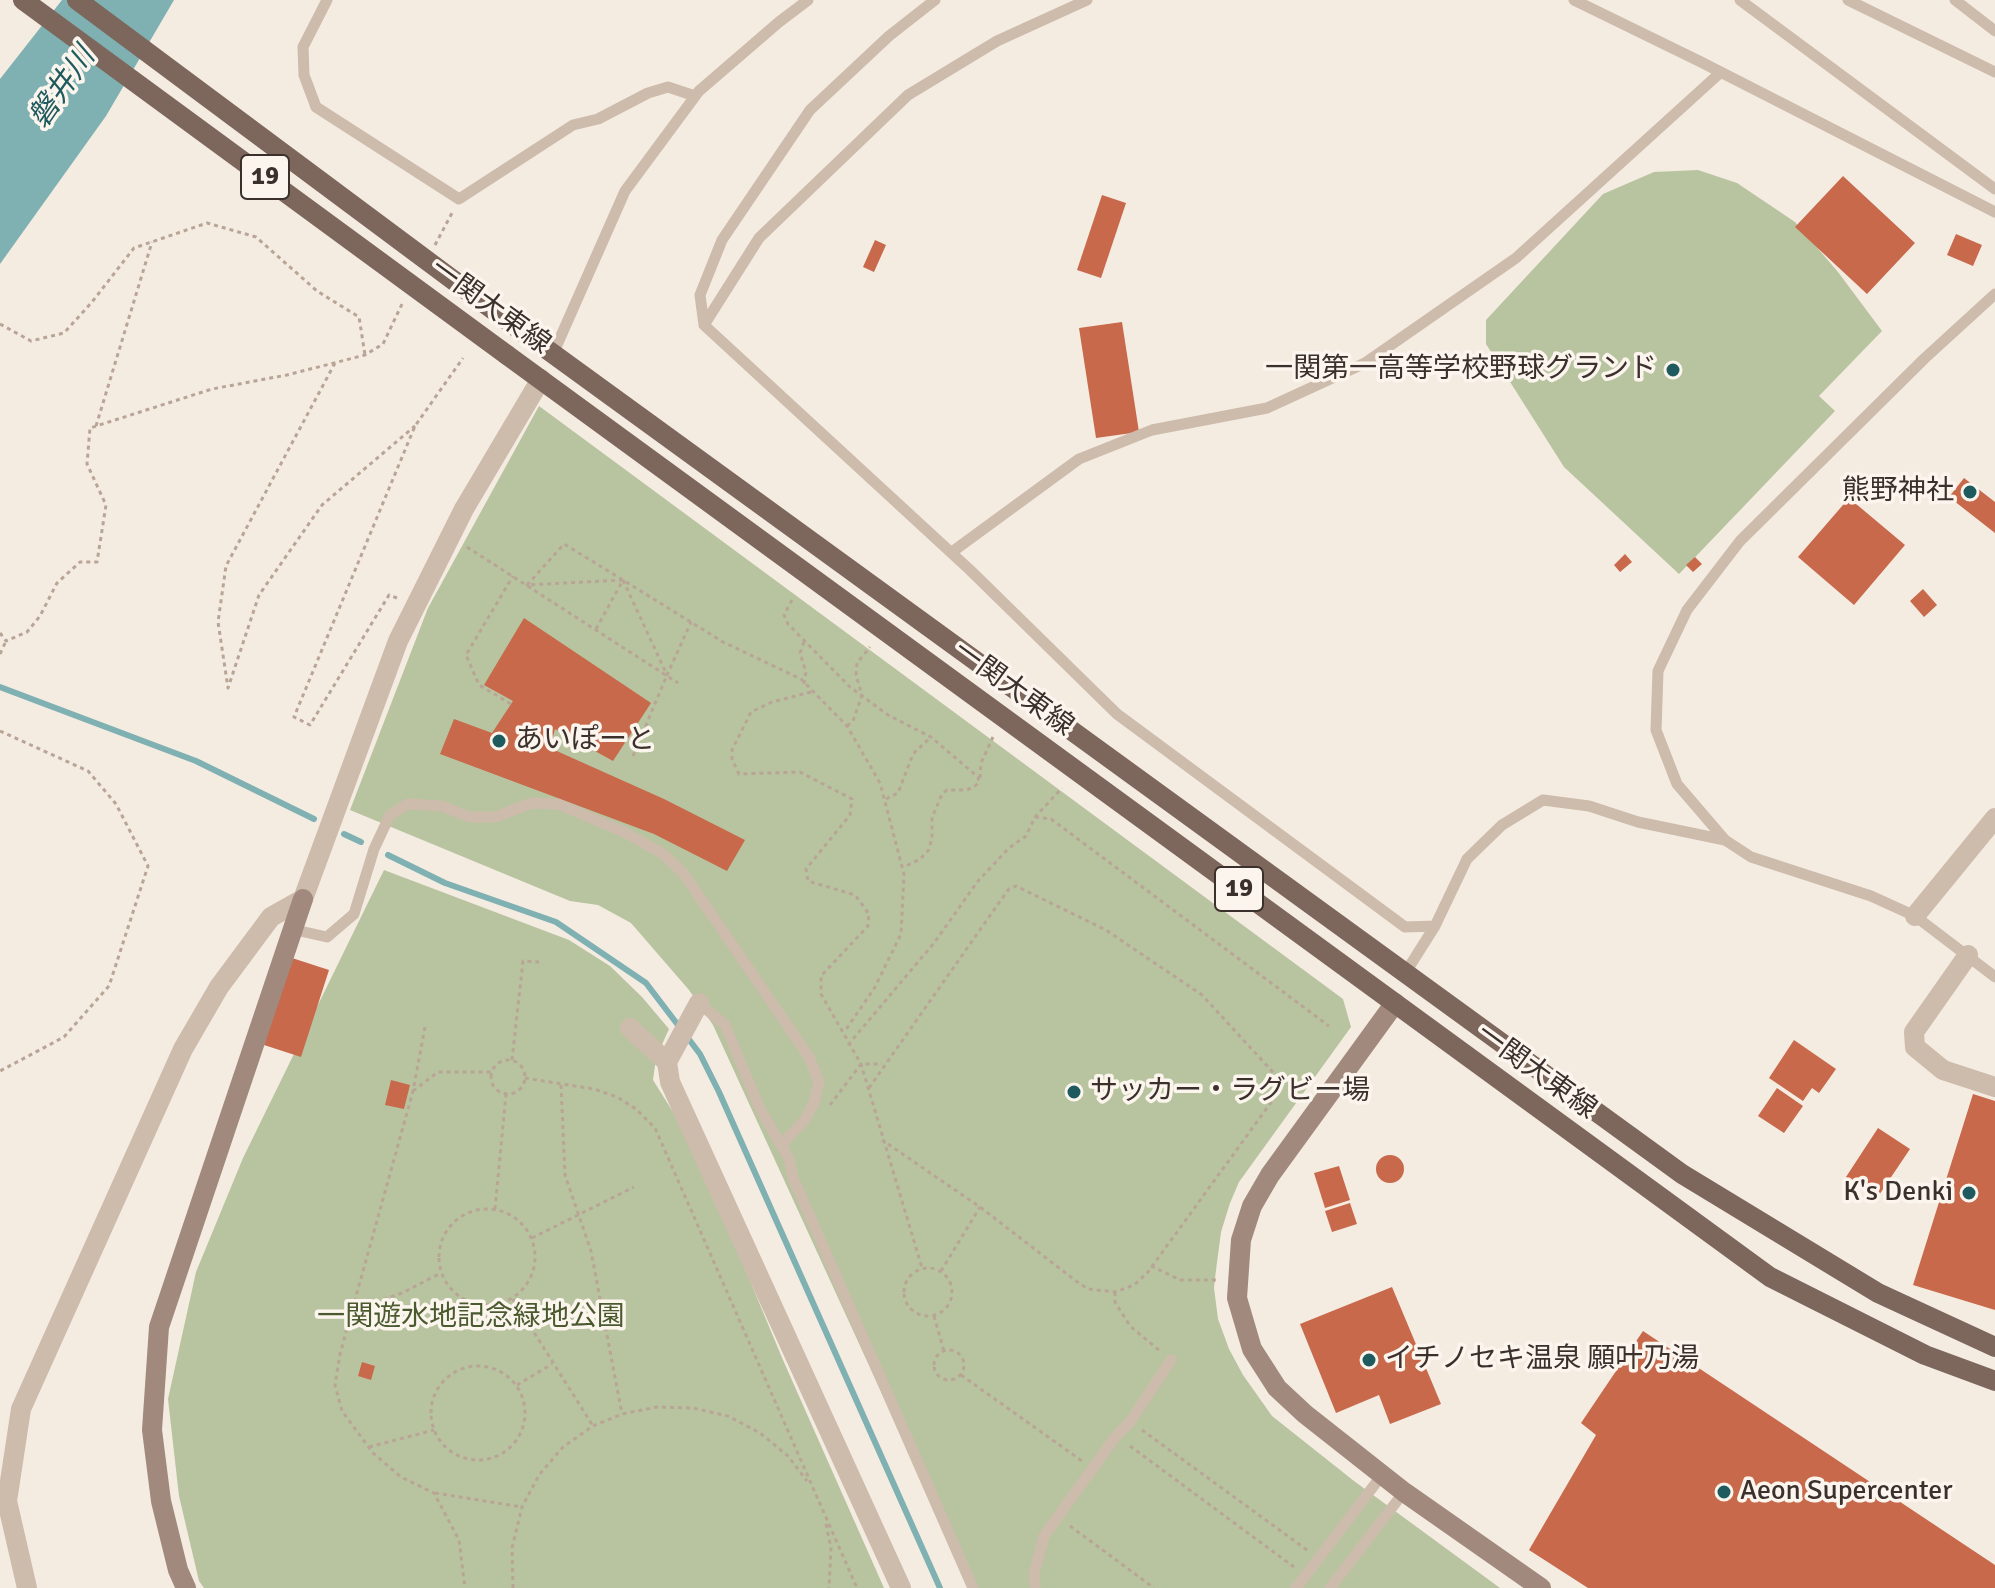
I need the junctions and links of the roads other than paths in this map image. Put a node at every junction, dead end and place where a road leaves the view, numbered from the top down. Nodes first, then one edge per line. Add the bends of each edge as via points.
1 (23, 0) edge
2 (77, 0) edge
3 (327, 0) edge
4 (808, 0) edge
5 (935, 0) edge
6 (1087, 0) edge
7 (1574, 0) edge
8 (1740, 0) edge
9 (1848, 0) edge
10 (1955, 0) edge
11 (1995, 31) edge
12 (1721, 72) junction
13 (1995, 72) edge
14 (695, 96) junction
15 (1995, 189) edge
16 (1995, 212) edge
17 (1995, 294) edge
18 (704, 325) junction
19 (553, 354) junction
20 (541, 379) junction
21 (952, 552) junction
22 (1995, 818) edge
23 (1725, 840) junction
24 (303, 899) junction
25 (1915, 916) junction
26 (1435, 926) junction
27 (291, 929) junction
28 (1968, 955) junction
29 (1404, 975) junction
30 (1995, 977) edge
31 (699, 1003) joint
32 (1395, 1003) junction
33 (630, 1028) dead end
34 (667, 1062) junction
35 (1995, 1087) edge
36 (781, 1145) junction
37 (1995, 1347) edge
38 (1171, 1360) road end
39 (1995, 1381) edge
40 (1382, 1475) junction
41 (1404, 1492) junction
42 (27, 1588) edge
43 (186, 1588) edge
44 (901, 1588) edge
45 (973, 1588) edge
46 (1035, 1588) edge
47 (1296, 1588) edge
48 (1330, 1588) edge
49 (1541, 1588) edge

1 - 20 main road, 一関大東線 / 19, bridge
2 - 19 main road, 一関大東線 / 19, bridge
3 - 14 lane via 303,47 304,75 316,107 459,199 573,125 668,87
4 - 14 lane
5 - 18 lane via 810,110 722,240 700,295
6 - 18 lane via 997,41 908,95 759,238
7 - 12 lane
8 - 15 lane
9 - 13 lane
10 - 11 lane
12 - 16 lane
12 - 21 lane via 1516,258 1365,363 1267,408 1152,430 1079,459
14 - 19 lane via 625,191
17 - 23 lane via 1740,541 1687,610 1658,671 1656,730 1677,784
18 - 21 lane
19 - 29 main road, 一関大東線 / 19
20 - 24 street via 450,537 392,656
20 - 32 main road, 一関大東線 / 19
21 - 26 lane via 1117,714 1405,927
22 - 25 street
23 - 25 lane via 1751,857
23 - 26 lane via 1589,806 1543,800 1502,825 1467,859
24 - 27 street
24 - 42 street via 271,917 219,987 183,1049 21,1409 7,1501
25 - 28 lane
26 - 29 lane
27 - 36 lane via 327,937 354,914 390,815 408,804 495,817 532,803 558,804 622,831 662,853 684,874 809,1057 819,1082 814,1103
27 - 43 street via 159,1327 152,1430 161,1501
28 - 30 lane
28 - 35 street via 1914,1032 1915,1047 1943,1070
29 - 37 main road, 一関大東線 / 19 via 1682,1174 1878,1293
31 - 34 street
31 - 36 lane via 725,1025
32 - 39 main road, 一関大東線 / 19 via 1770,1277 1925,1355
32 - 40 street via 1270,1175 1252,1206 1237,1270 1237,1298 1252,1349 1277,1388
33 - 34 street
34 - 44 street via 670,1082
36 - 45 lane
38 - 46 lane via 1044,1536
40 - 41 street
40 - 47 lane
41 - 48 lane
41 - 49 street

